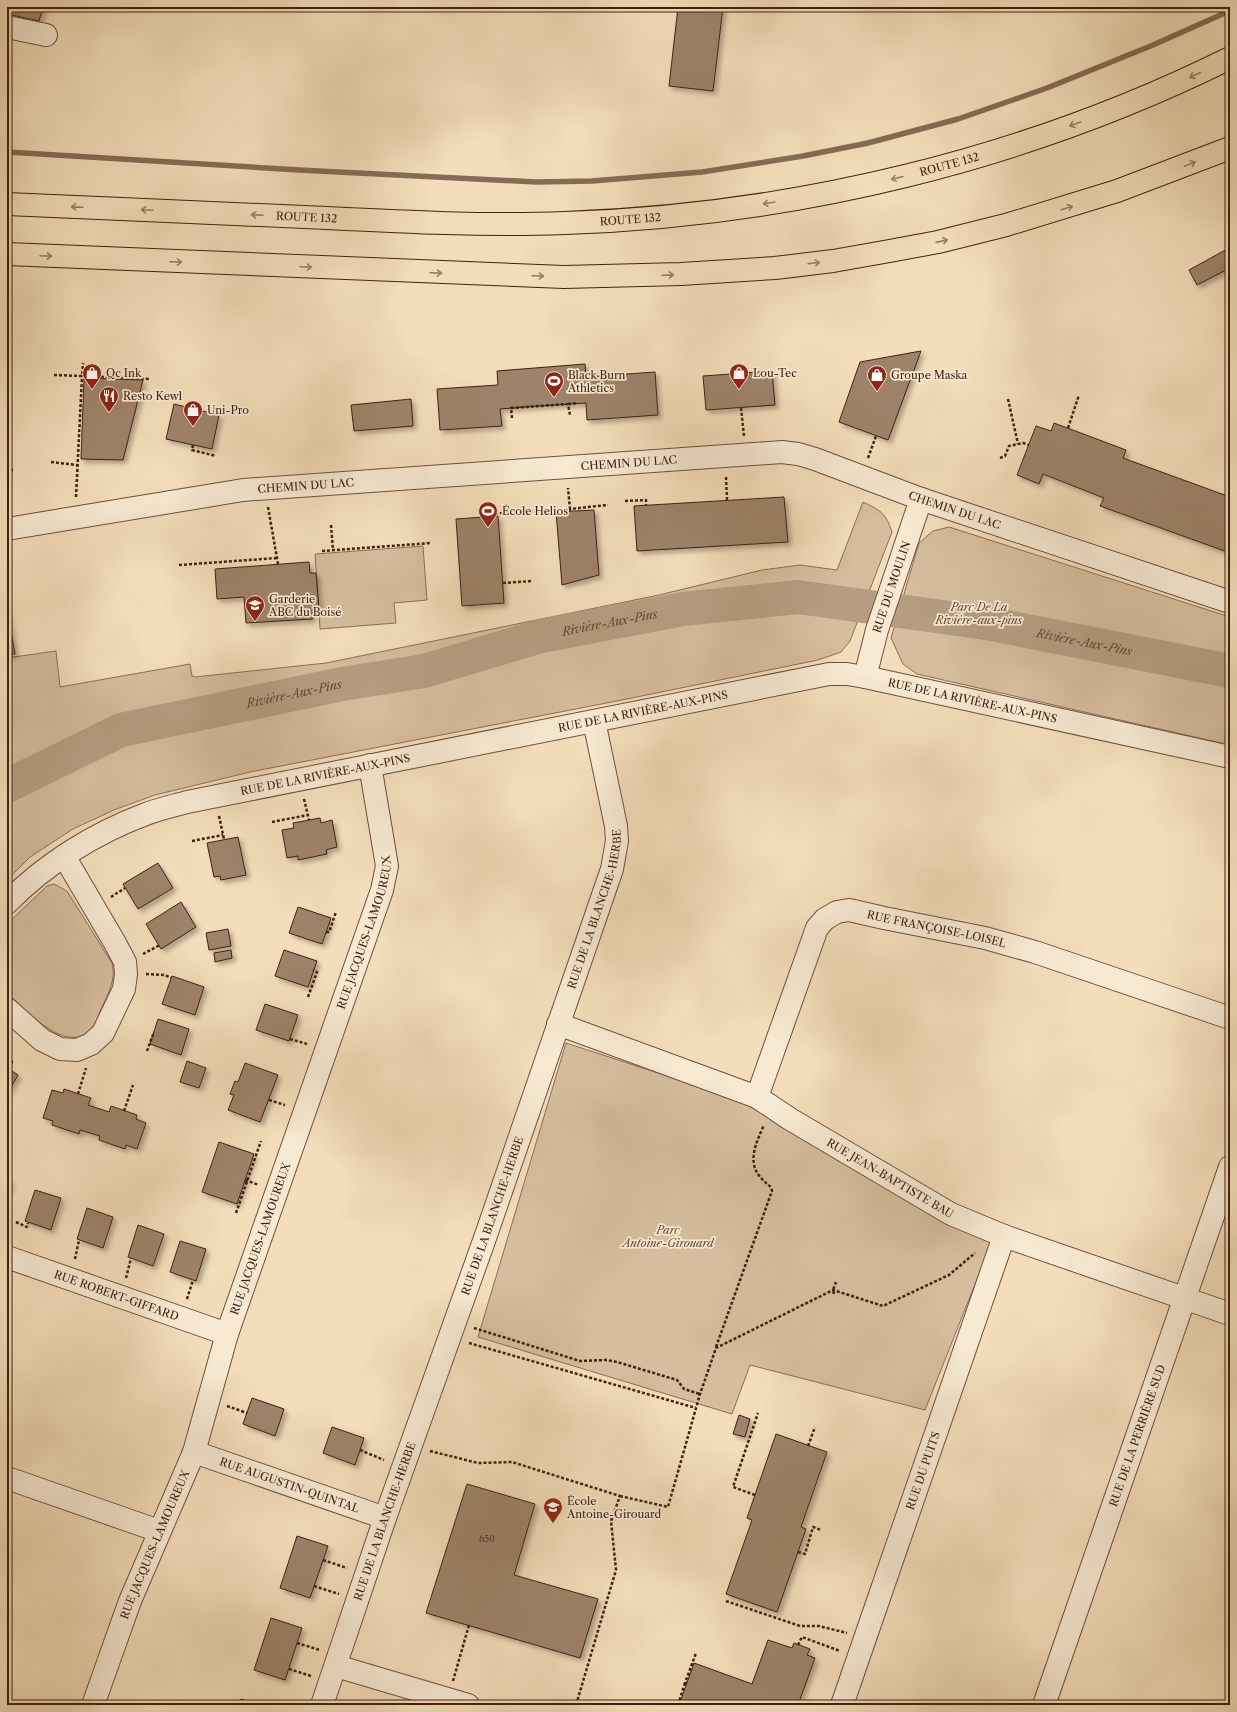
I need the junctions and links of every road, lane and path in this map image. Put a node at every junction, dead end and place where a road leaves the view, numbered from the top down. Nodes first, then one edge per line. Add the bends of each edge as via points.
1 (7, 27) edge
2 (46, 35) dead end
3 (1230, 58) edge
4 (1230, 148) edge
5 (7, 204) edge
6 (7, 254) edge
7 (83, 363) dead end
8 (54, 375) dead end
9 (82, 376) junction
10 (149, 379) dead end
11 (1079, 395) dead end
12 (1008, 399) dead end
13 (578, 403) dead end
14 (568, 404) junction
15 (741, 408) dead end
16 (570, 415) dead end
17 (512, 418) dead end
18 (1068, 428) dead end
19 (744, 436) dead end
20 (876, 436) dead end
21 (1018, 444) junction
22 (193, 445) dead end
23 (1029, 445) dead end
24 (216, 456) dead end
25 (1000, 458) dead end
26 (868, 460) dead end
27 (51, 462) dead end
28 (77, 465) junction
29 (7, 470) edge
30 (13, 470) dead end
31 (726, 474) dead end
32 (568, 485) dead end
33 (922, 499) junction
34 (76, 500) dead end
35 (727, 500) dead end
36 (625, 502) dead end
37 (608, 505) dead end
38 (646, 505) dead end
39 (268, 507) dead end
40 (570, 510) junction
41 (489, 517) dead end
42 (331, 525) dead end
43 (7, 529) edge
44 (431, 543) dead end
45 (333, 550) junction
46 (322, 551) dead end
47 (277, 558) junction
48 (278, 564) dead end
49 (178, 565) dead end
50 (532, 581) dead end
51 (503, 583) dead end
52 (1230, 602) edge
53 (865, 677) junction
54 (594, 722) junction
55 (1230, 757) edge
56 (370, 765) junction
57 (303, 797) dead end
58 (217, 809) dead end
59 (308, 815) junction
60 (309, 820) dead end
61 (272, 822) dead end
62 (223, 835) junction
63 (224, 839) dead end
64 (192, 841) dead end
65 (64, 856) junction
66 (125, 888) dead end
67 (110, 898) dead end
68 (7, 903) edge
69 (336, 912) dead end
70 (326, 932) dead end
71 (160, 946) dead end
72 (137, 958) dead end
73 (313, 970) dead end
74 (141, 973) dead end
75 (171, 978) dead end
76 (308, 997) dead end
77 (7, 1009) edge
78 (1230, 1018) edge
79 (558, 1024) junction
80 (154, 1032) dead end
81 (290, 1039) dead end
82 (308, 1044) dead end
83 (147, 1051) dead end
84 (7, 1058) edge
85 (86, 1066) dead end
86 (9, 1069) dead end
87 (133, 1085) dead end
88 (78, 1094) dead end
89 (758, 1097) junction
90 (268, 1100) dead end
91 (287, 1106) dead end
92 (124, 1111) dead end
93 (766, 1120) dead end
94 (261, 1141) dead end
95 (1230, 1167) edge
96 (246, 1180) junction
97 (265, 1187) dead end
98 (236, 1213) dead end
99 (16, 1222) dead end
100 (28, 1223) dead end
101 (1004, 1236) junction
102 (80, 1240) dead end
103 (976, 1252) dead end
104 (7, 1257) edge
105 (131, 1258) dead end
106 (74, 1262) dead end
107 (193, 1280) dead end
108 (836, 1282) dead end
109 (124, 1284) dead end
110 (833, 1290) junction
111 (834, 1294) dead end
112 (1185, 1299) junction
113 (184, 1306) dead end
114 (1230, 1314) edge
115 (468, 1326) dead end
116 (226, 1334) junction
117 (463, 1342) dead end
118 (716, 1348) junction
119 (700, 1394) junction
120 (220, 1403) dead end
121 (696, 1408) junction
122 (247, 1413) dead end
123 (758, 1413) dead end
124 (815, 1427) dead end
125 (808, 1446) dead end
126 (360, 1450) dead end
127 (424, 1450) dead end
128 (194, 1452) junction
129 (385, 1460) dead end
130 (7, 1478) edge
131 (755, 1495) dead end
132 (620, 1496) junction
133 (385, 1518) junction
134 (820, 1530) dead end
135 (159, 1531) junction
136 (798, 1552) dead end
137 (323, 1560) dead end
138 (348, 1568) dead end
139 (314, 1586) dead end
140 (345, 1596) dead end
141 (726, 1601) dead end
142 (469, 1625) dead end
143 (853, 1634) dead end
144 (297, 1643) dead end
145 (798, 1645) dead end
146 (696, 1653) dead end
147 (846, 1654) dead end
148 (331, 1659) junction
149 (289, 1668) dead end
150 (316, 1678) dead end
151 (452, 1685) dead end
152 (93, 1705) edge
153 (322, 1705) edge
154 (468, 1705) edge
155 (576, 1705) edge
156 (678, 1705) edge
157 (842, 1705) edge
158 (1044, 1705) edge

1 - 2 street
3 -> 5 highway, ROUTE 132 via 1178,83 1099,115 968,159 848,189 700,213 604,221 498,224
6 -> 4 highway via 564,277 682,274 775,268 833,261 938,242 1006,225 1118,191
7 - 9 path
8 - 9 path
9 - 10 path
9 - 28 path
11 - 18 path
12 - 21 path
13 - 14 path
14 - 16 path
14 - 17 path via 511,408
15 - 19 path
20 - 26 path
21 - 23 path
21 - 25 path via 1009,446 1005,456
22 - 24 path via 192,450
27 - 28 path
28 - 34 path
29 - 30 path
31 - 35 path
32 - 40 path
33 - 43 street, CHEMIN DU LAC via 815,459 782,452 244,490
33 - 52 street, CHEMIN DU LAC
33 - 53 street, RUE DU MOULIN via 877,630
36 - 38 path via 646,500
37 - 40 path
39 - 47 path
40 - 41 path via 488,514
42 - 45 path
44 - 45 path
45 - 46 path
47 - 48 path
47 - 49 path
50 - 51 path
53 - 54 street, RUE DE LA RIVIÈRE-AUX-PINS via 829,674
53 - 55 street, RUE DE LA RIVIÈRE-AUX-PINS
54 - 56 street, RUE DE LA RIVIÈRE-AUX-PINS
54 - 79 street, RUE DE LA BLANCHE-HERBE via 616,826 616,848 612,869
56 - 65 street, RUE DE LA RIVIÈRE-AUX-PINS via 209,796 165,808 124,823
56 - 116 street, RUE JACQUES-LAMOUREUX via 386,848 386,879
57 - 59 path
58 - 62 path
59 - 60 path
59 - 61 path
62 - 63 path
62 - 64 path
65 - 68 street, RUE DE LA RIVIÈRE-AUX-PINS via 40,873
65 - 77 street via 124,962 124,989 103,1033 91,1044 77,1050 60,1049 42,1040
66 - 67 path
69 - 70 path via 329,932
71 - 72 path
73 - 76 path via 318,972
74 - 75 path
78 - 89 street, RUE FRANÇOISE-LOISEL via 985,938 849,910 837,912 825,919 817,928
79 - 89 street, RUE JEAN-BAPTISTE BAU
79 - 133 street, RUE DE LA BLANCHE-HERBE
80 - 83 path
81 - 82 path
84 - 86 path via 12,1062
85 - 88 path
87 - 92 path
89 - 101 street, RUE JEAN-BAPTISTE BAU via 790,1119 951,1214
90 - 91 path
93 - 118 path via 754,1148 753,1165 772,1191
94 - 96 path
95 - 112 street, RUE DE LA PERRIÈRE SUD
96 - 97 path
96 - 98 path
99 - 100 path via 27,1227
101 - 112 street, RUE JEAN-BAPTISTE BAU
101 - 157 street, RUE DU PUITS
102 - 106 path
103 - 110 path via 949,1275 883,1306
104 - 116 street, RUE ROBERT-GIFFARD
105 - 109 path
107 - 113 path
108 - 110 path
110 - 111 path
110 - 118 path
112 - 114 street, RUE JEAN-BAPTISTE BAU
112 - 158 street, RUE DE LA PERRIÈRE SUD
115 - 119 path via 580,1361 617,1362 677,1380 684,1389
116 - 128 street, RUE JACQUES-LAMOUREUX
117 - 121 path
118 - 119 path
119 - 121 path
120 - 122 path
121 - 132 path via 668,1507
123 - 131 path via 733,1487
124 - 125 path
126 - 129 path
127 - 132 path via 478,1463 512,1462
128 - 133 street, RUE AUGUSTIN-QUINTAL
128 - 135 street, RUE JACQUES-LAMOUREUX
130 - 135 street
132 - 155 path via 610,1520 616,1570
133 - 148 street, RUE DE LA BLANCHE-HERBE
134 - 136 path via 813,1527 805,1554
135 - 152 street, RUE JACQUES-LAMOUREUX via 130,1600
137 - 138 path
139 - 140 path
141 - 143 path via 800,1626 835,1629
142 - 151 path
144 - 148 path
145 - 147 path via 802,1637
146 - 156 path
148 - 153 street, RUE DE LA BLANCHE-HERBE
148 - 154 street
149 - 150 path

